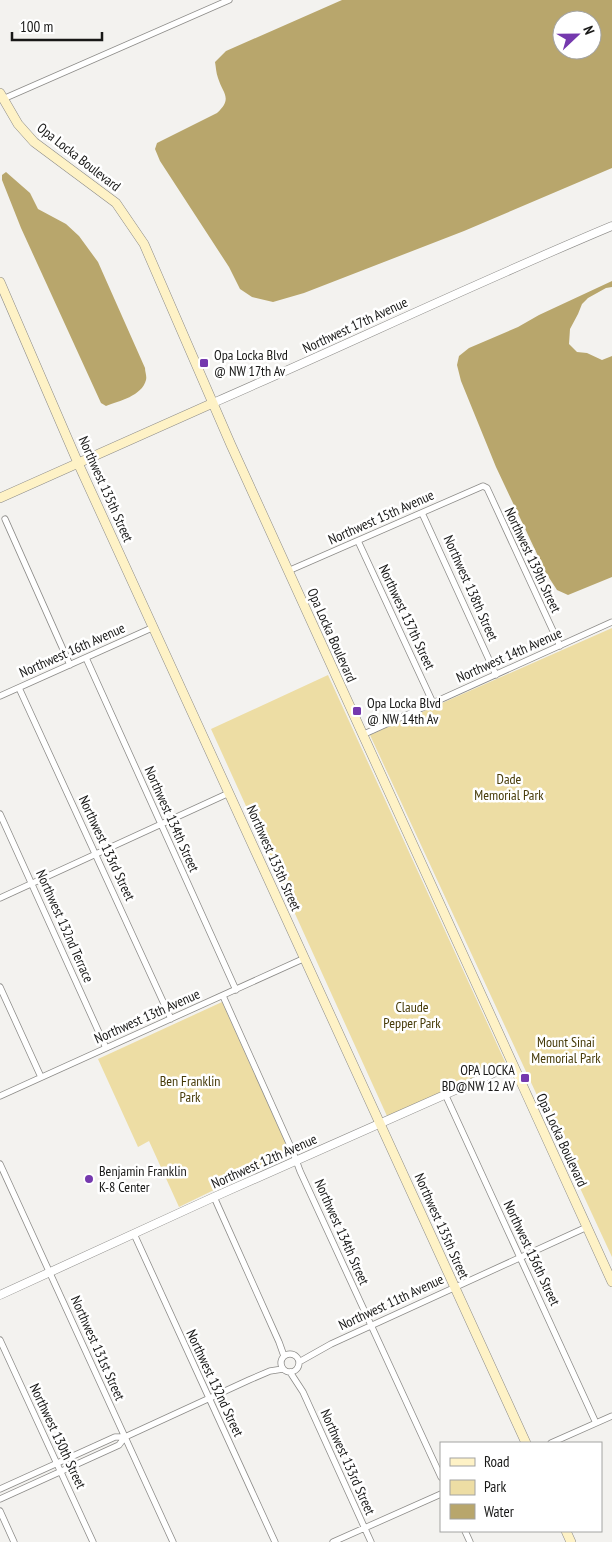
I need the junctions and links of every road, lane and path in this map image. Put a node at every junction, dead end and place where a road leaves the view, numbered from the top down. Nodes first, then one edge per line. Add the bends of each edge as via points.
1 (229, 0) edge
2 (1, 97) edge
3 (612, 226) edge
4 (0, 282) edge
5 (4, 300) edge
6 (213, 404) junction
7 (78, 463) junction
8 (483, 486) joint
9 (0, 498) edge
10 (422, 513) junction
11 (5, 519) dead end
12 (358, 541) junction
13 (288, 572) junction
14 (612, 622) edge
15 (154, 627) junction
16 (560, 646) junction
17 (86, 658) junction
18 (70, 665) junction
19 (496, 675) junction
20 (19, 688) junction
21 (0, 696) edge
22 (433, 703) junction
23 (362, 735) junction
24 (230, 794) junction
25 (0, 814) edge
26 (161, 825) junction
27 (96, 854) junction
28 (32, 884) junction
29 (0, 898) edge
30 (304, 958) junction
31 (0, 987) edge
32 (236, 990) junction
33 (223, 996) junction
34 (171, 1019) junction
35 (106, 1048) junction
36 (512, 1064) junction
37 (41, 1077) junction
38 (445, 1094) junction
39 (0, 1096) edge
40 (380, 1124) junction
41 (296, 1160) junction
42 (0, 1164) edge
43 (214, 1197) junction
44 (587, 1226) junction
45 (134, 1234) junction
46 (520, 1257) junction
47 (50, 1272) junction
48 (612, 1282) edge
49 (455, 1287) junction
50 (0, 1295) edge
51 (370, 1325) junction
52 (0, 1340) edge
53 (286, 1354) junction
54 (298, 1359) junction
55 (282, 1366) junction
56 (293, 1371) junction
57 (208, 1399) junction
58 (612, 1416) edge
59 (596, 1423) junction
60 (125, 1437) junction
61 (526, 1442) edge
62 (553, 1442) edge
63 (57, 1464) junction
64 (60, 1471) junction
65 (440, 1475) edge
66 (0, 1490) edge
67 (440, 1494) edge
68 (0, 1498) edge
69 (0, 1511) edge
70 (364, 1528) junction
71 (14, 1542) edge
72 (93, 1542) edge
73 (173, 1542) edge
74 (275, 1542) edge
75 (333, 1542) edge
76 (371, 1542) edge

1 - 2 street
2 - 6 main road, Opa Locka Boulevard via 34,142 116,204 127,218 144,244
3 - 6 street, Northwest 17th Avenue
4 - 5 main road, Northwest 135th Street
5 - 7 main road, Northwest 135th Street
6 - 7 main road, Northwest 17th Avenue
6 - 13 main road, Opa Locka Boulevard
7 - 9 main road, Northwest 17th Avenue
7 - 15 main road, Northwest 135th Street
8 - 10 street, Northwest 15th Avenue
8 - 16 street, Northwest 139th Street via 487,488
10 - 12 street, Northwest 15th Avenue
10 - 19 street, Northwest 138th Street
11 - 18 street
12 - 13 street, Northwest 15th Avenue
12 - 22 street, Northwest 137th Street
13 - 23 main road, Opa Locka Boulevard
14 - 16 street, Northwest 14th Avenue
15 - 17 street, Northwest 16th Avenue
15 - 24 main road, Northwest 135th Street
16 - 19 street, Northwest 14th Avenue
17 - 18 street, Northwest 16th Avenue
17 - 26 street, Northwest 134th Street
18 - 20 street, Northwest 16th Avenue
19 - 22 street, Northwest 14th Avenue
20 - 21 street, Northwest 16th Avenue
20 - 27 street, Northwest 133rd Street
22 - 23 street, Northwest 14th Avenue
23 - 36 main road, Opa Locka Boulevard
24 - 26 street
24 - 30 main road, Northwest 135th Street
25 - 28 street, Northwest 132nd Terrace
26 - 27 street
26 - 32 street, Northwest 134th Street
27 - 28 street
27 - 34 street, Northwest 133rd Street
28 - 29 street
28 - 35 street, Northwest 132nd Terrace
30 - 32 street, Northwest 13th Avenue
30 - 40 main road, Northwest 135th Street
31 - 37 street
32 - 33 street, Northwest 13th Avenue
33 - 34 street, Northwest 13th Avenue
33 - 41 street, Northwest 134th Street
34 - 35 street, Northwest 13th Avenue
35 - 37 street, Northwest 13th Avenue
36 - 38 street, Northwest 12th Avenue
36 - 44 main road, Opa Locka Boulevard
37 - 39 street, Northwest 13th Avenue
38 - 40 street, Northwest 12th Avenue
38 - 46 street, Northwest 136th Street
40 - 41 street, Northwest 12th Avenue
40 - 49 main road, Northwest 135th Street
41 - 43 street, Northwest 12th Avenue
41 - 51 street, Northwest 134th Street
42 - 47 street, Northwest 131st Street
43 - 45 street, Northwest 12th Avenue
43 - 53 street
44 - 46 street, Northwest 11th Avenue
44 - 48 main road, Opa Locka Boulevard
45 - 47 street, Northwest 12th Avenue
45 - 57 street, Northwest 132nd Street
46 - 49 street, Northwest 11th Avenue
46 - 59 street, Northwest 136th Street
47 - 50 street, Northwest 12th Avenue
47 - 60 street, Northwest 131st Street
49 - 51 street, Northwest 11th Avenue
49 - 61 main road, Northwest 135th Street
51 - 54 street, Northwest 11th Avenue
51 - 65 street, Northwest 134th Street
52 - 63 street, Northwest 130th Street
53 - 54 street
53 - 55 street
54 - 56 street via 298,1366
55 - 56 street
55 - 57 street
56 - 70 street, Northwest 133rd Street
57 - 60 street
57 - 74 street, Northwest 132nd Street
58 - 59 street
59 - 62 street
60 - 63 street via 115,1437
60 - 64 street via 119,1445
60 - 73 street, Northwest 131st Street
63 - 64 street, Northwest 130th Street
63 - 66 street
64 - 68 street
64 - 72 street, Northwest 130th Street
67 - 70 street
69 - 71 street
70 - 75 street
70 - 76 street, Northwest 133rd Street

